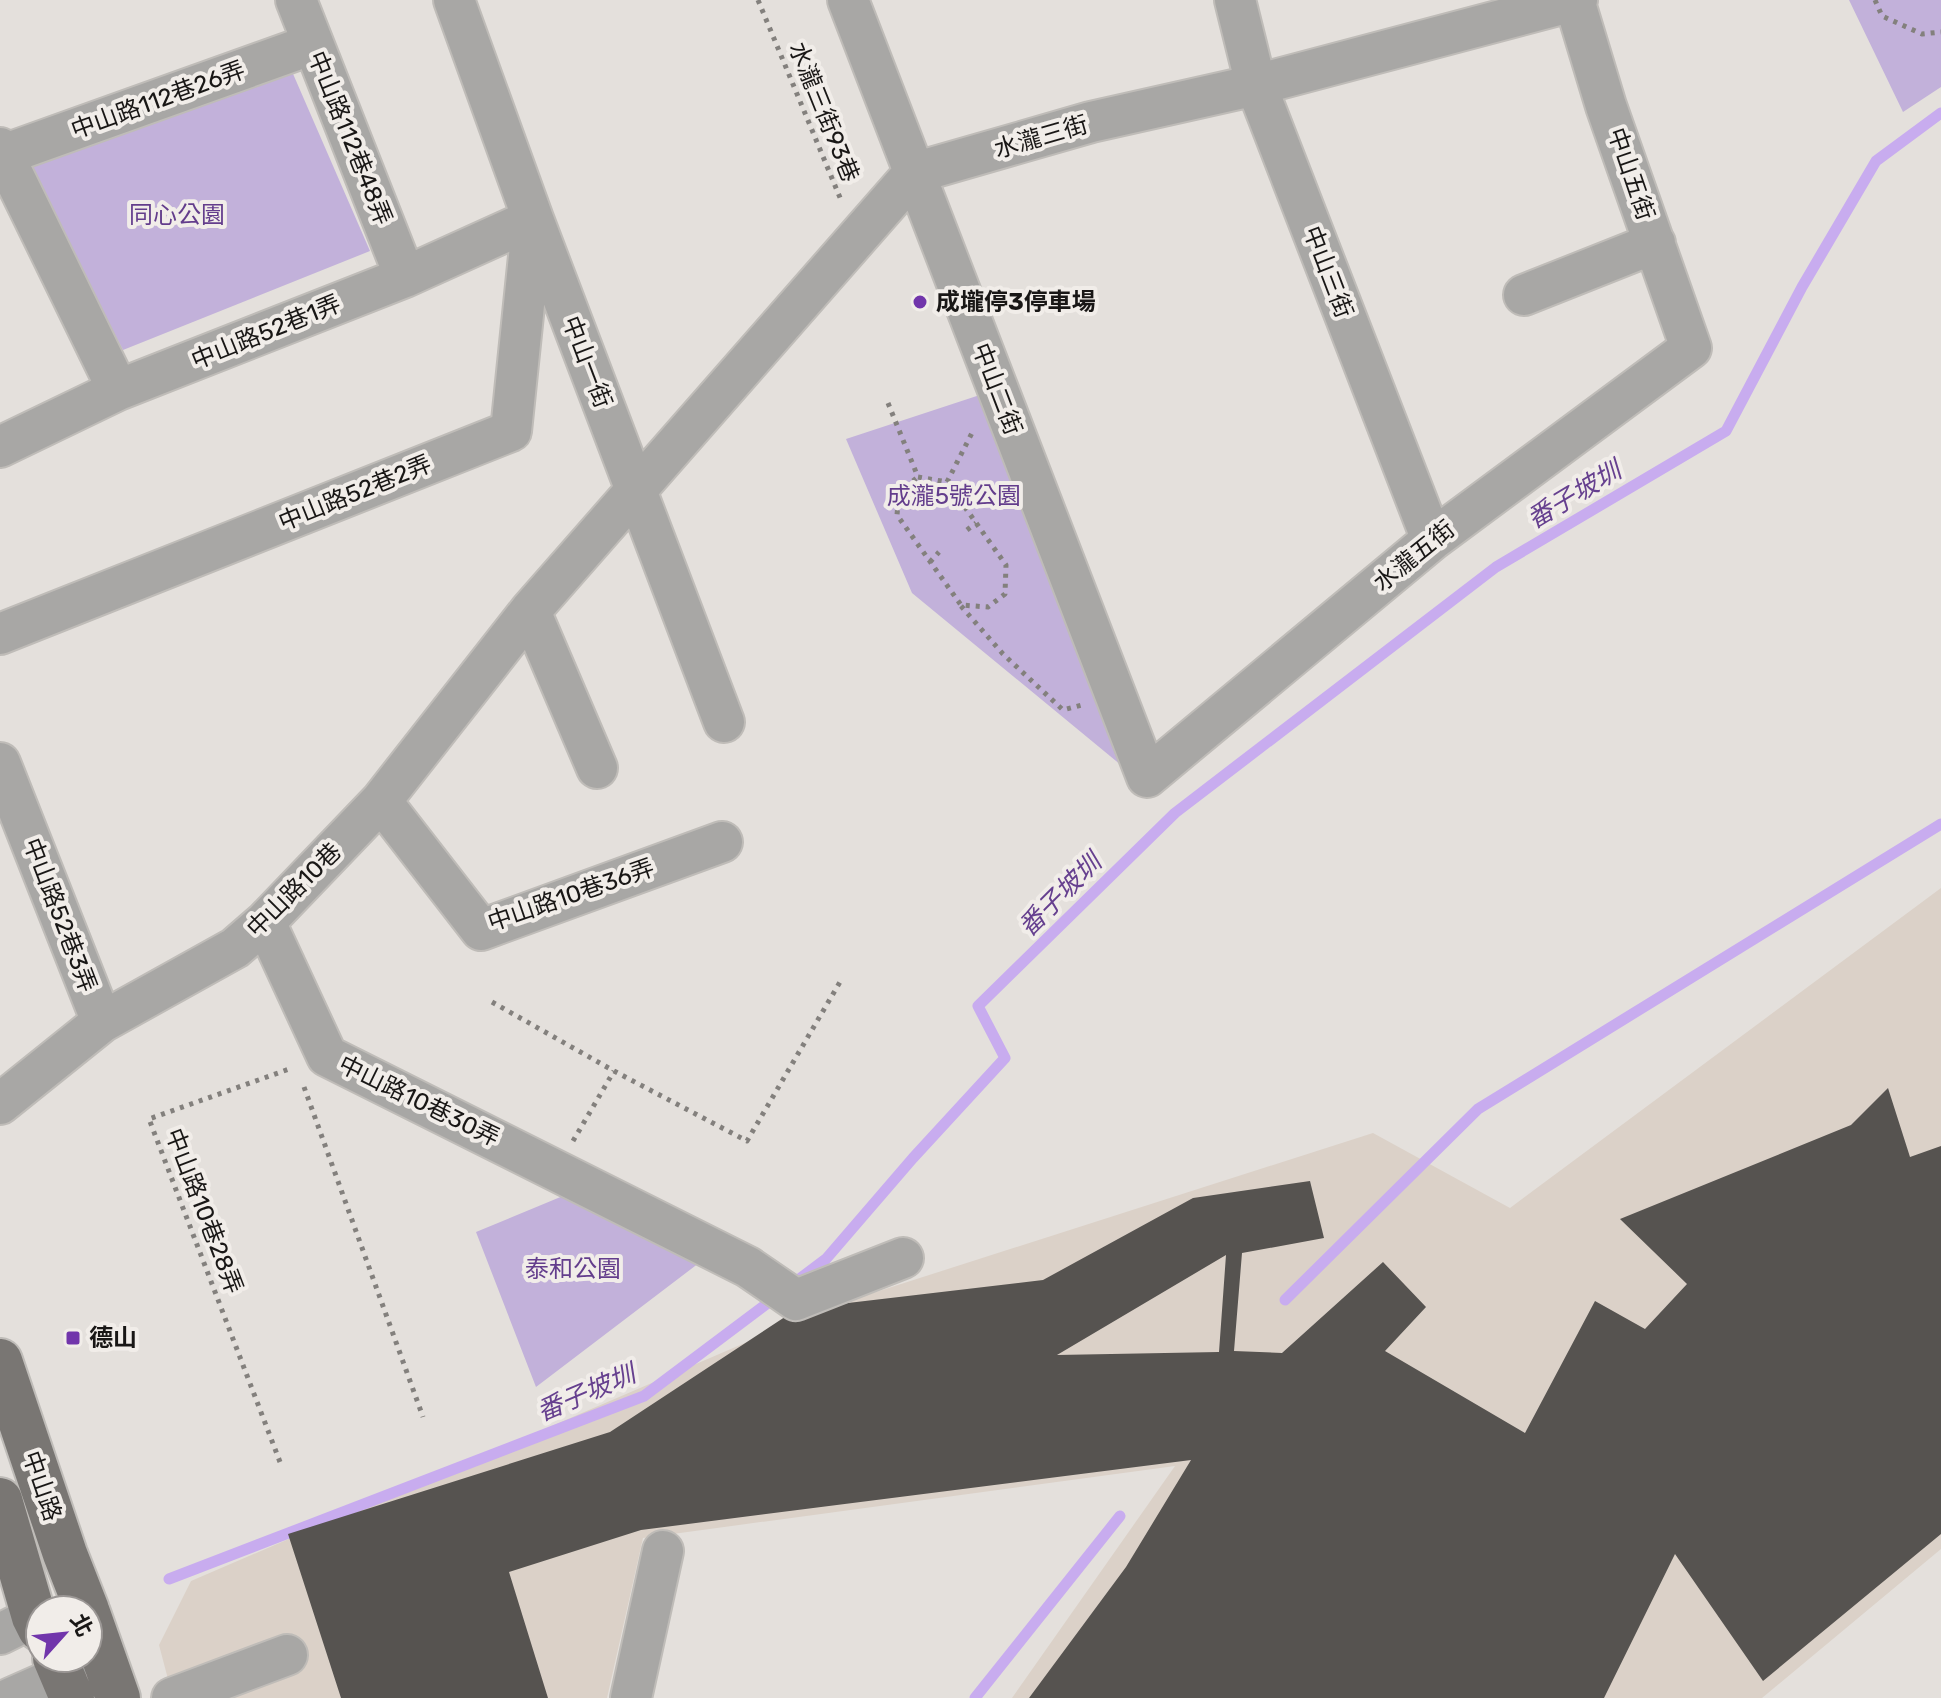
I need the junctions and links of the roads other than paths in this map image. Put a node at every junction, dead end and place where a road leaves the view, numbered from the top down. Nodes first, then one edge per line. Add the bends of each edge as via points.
1 (296, 0) edge
2 (454, 0) edge
3 (848, 0) edge
4 (1235, 0) edge
5 (1575, 0) edge
6 (313, 44) junction
7 (1256, 85) junction
8 (2, 152) edge
9 (914, 173) junction
10 (533, 219) junction
11 (1655, 243) junction
12 (405, 277) junction
13 (1524, 295) dead end
14 (1691, 348) joint
15 (118, 390) junction
16 (0, 447) edge
17 (636, 491) junction
18 (1432, 540) junction
19 (530, 611) junction
20 (0, 634) edge
21 (724, 722) dead end
22 (0, 763) edge
23 (597, 768) dead end
24 (1147, 777) joint
25 (381, 801) junction
26 (722, 842) dead end
27 (265, 922) junction
28 (102, 1022) junction
29 (0, 1104) edge
30 (903, 1258) dead end
31 (0, 1361) edge
32 (0, 1500) edge
33 (663, 1551) dead end
34 (71, 1594) edge
35 (24, 1606) edge
36 (287, 1655) dead end
37 (40, 1674) edge
38 (101, 1674) edge
39 (11, 1698) edge
40 (118, 1698) edge
41 (172, 1698) edge
42 (631, 1698) edge

1 - 6 street, 中山路112巷48弄
2 - 10 street, 中山一街
3 - 9 street, 中山二街
4 - 7 street, 中山三街
5 - 7 street, 水瀧三街
5 - 11 street, 中山五街
6 - 8 street, 中山路112巷26弄
6 - 12 street, 中山路112巷48弄
7 - 9 street, 水瀧三街 via 1091,122
7 - 18 street, 中山三街
8 - 15 street, 中山路112巷26弄
9 - 17 street
9 - 24 street, 中山二街
10 - 12 street, 中山路52巷1弄
10 - 17 street, 中山一街
10 - 20 street, 中山路52巷2弄 via 511,431
11 - 13 street
11 - 14 street, 中山五街
12 - 15 street, 中山路52巷1弄
14 - 18 street, 水瀧五街
15 - 16 street, 中山路52巷1弄
17 - 19 street, 中山路10巷
17 - 21 street, 中山一街
18 - 24 street, 水瀧五街
19 - 23 street
19 - 25 street, 中山路10巷
22 - 28 street, 中山路52巷3弄
25 - 26 street, 中山路10巷36弄 via 481,930
25 - 27 street, 中山路10巷
27 - 28 street, 中山路10巷 via 235,948
27 - 30 street, 中山路10巷30弄 via 312,1061 557,1170 748,1267 796,1300
28 - 29 street, 中山路10巷
31 - 34 main road, 中山路 via 65,1554
32 - 35 main road, 中山路
33 - 42 street
36 - 41 street
37 - 39 street
38 - 40 main road, 中山路

